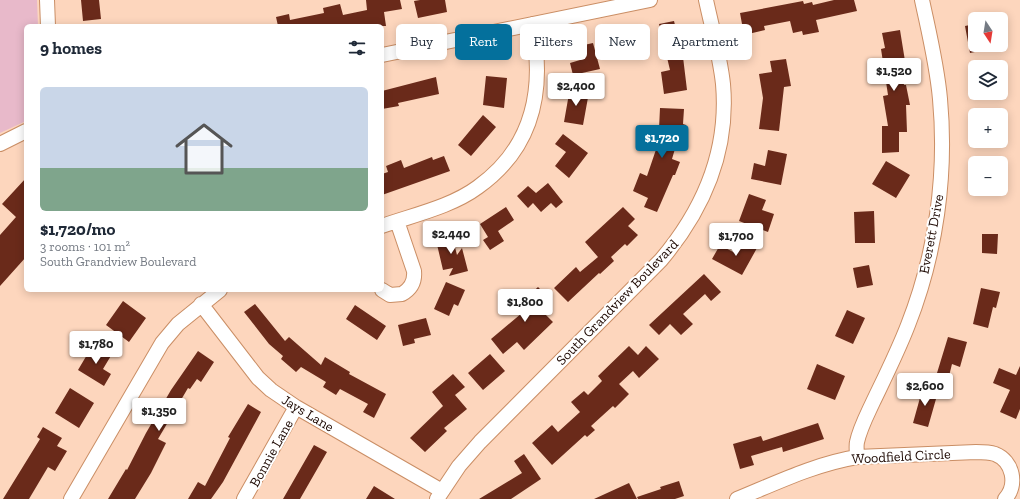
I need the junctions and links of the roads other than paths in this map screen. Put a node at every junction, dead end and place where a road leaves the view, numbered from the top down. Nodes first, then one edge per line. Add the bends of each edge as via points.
1 (47, 0) edge
2 (650, 0) edge
3 (706, 0) edge
4 (922, 0) edge
5 (48, 24) edge
6 (532, 24) edge
7 (520, 26) edge
8 (384, 55) edge
9 (538, 60) edge
10 (24, 132) edge
11 (0, 144) edge
12 (397, 221) junction
13 (384, 225) edge
14 (384, 291) edge
15 (217, 292) edge
16 (201, 304) junction
17 (296, 407) junction
18 (857, 457) junction
19 (439, 495) edge
20 (71, 499) edge
21 (244, 499) edge
22 (737, 499) edge
23 (1005, 499) edge

1 - 5 street
2 - 6 street
3 - 19 street, South Grandview Boulevard via 720,62 724,113 715,164 700,204 686,228 660,260 480,442
4 - 18 street, Everett Drive via 937,71 940,99 942,146 938,207 929,259 914,310 861,428 856,443
7 - 8 street
9 - 12 street via 535,102 524,132 498,170 477,188 450,202
10 - 11 street
12 - 13 street
12 - 14 street via 415,278 413,284 402,294 390,295
15 - 16 street
16 - 17 street, Jays Lane via 258,378
16 - 20 street via 178,324 162,343
17 - 19 street, Jays Lane
17 - 21 street, Bonnie Lane
18 - 22 street, Woodfield Circle via 819,466
18 - 23 street, Woodfield Circle via 993,453 1005,461 1011,472 1013,483

